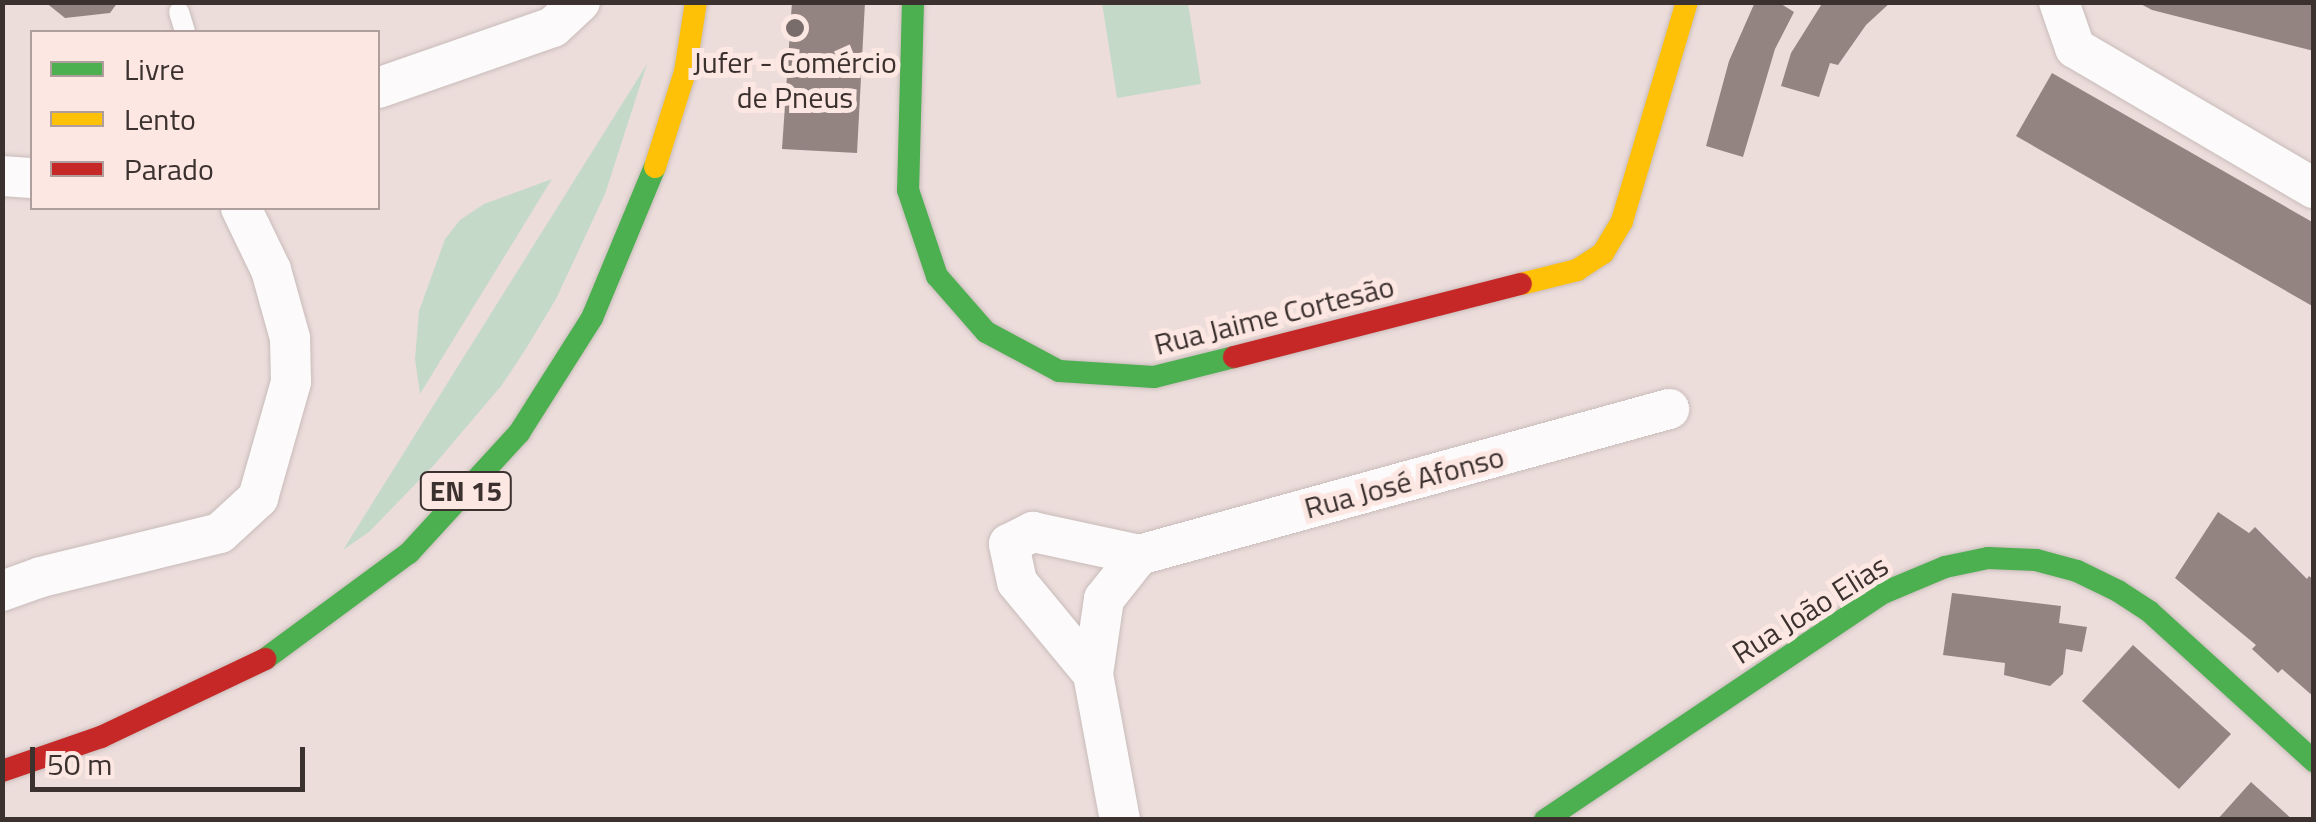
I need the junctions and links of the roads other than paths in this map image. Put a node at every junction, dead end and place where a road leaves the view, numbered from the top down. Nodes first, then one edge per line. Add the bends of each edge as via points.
1 (580, 2) edge
2 (696, 2) edge
3 (913, 2) edge
4 (1687, 2) edge
5 (2058, 2) edge
6 (380, 87) edge
7 (2, 176) edge
8 (30, 178) edge
9 (2314, 188) edge
10 (242, 210) edge
11 (1669, 409) dead end
12 (1139, 555) junction
13 (2, 592) edge
14 (1093, 674) junction
15 (2314, 761) edge
16 (2, 771) edge
17 (1120, 820) edge
18 (1544, 820) edge

1 - 6 street via 553,27
2 - 16 street, EN 15 via 685,72 644,200 592,318 519,433 409,553 252,669 102,737
3 - 4 street, Rua Jaime Cortesão via 908,190 937,276 986,332 1058,371 1154,377 1577,270 1604,253 1622,221
5 - 9 street via 2076,48
7 - 8 street
10 - 13 street via 271,270 290,338 290,382 258,498 220,533
11 - 12 street, Rua José Afonso
12 - 14 street, Rua José Afonso via 1104,599
12 - 14 street, Rua José Afonso via 1033,532 1009,544 1017,582
14 - 17 street, Rua José Afonso
15 - 18 street, Rua João Elias via 2150,612 2118,592 2050,563 1988,558 1883,593

